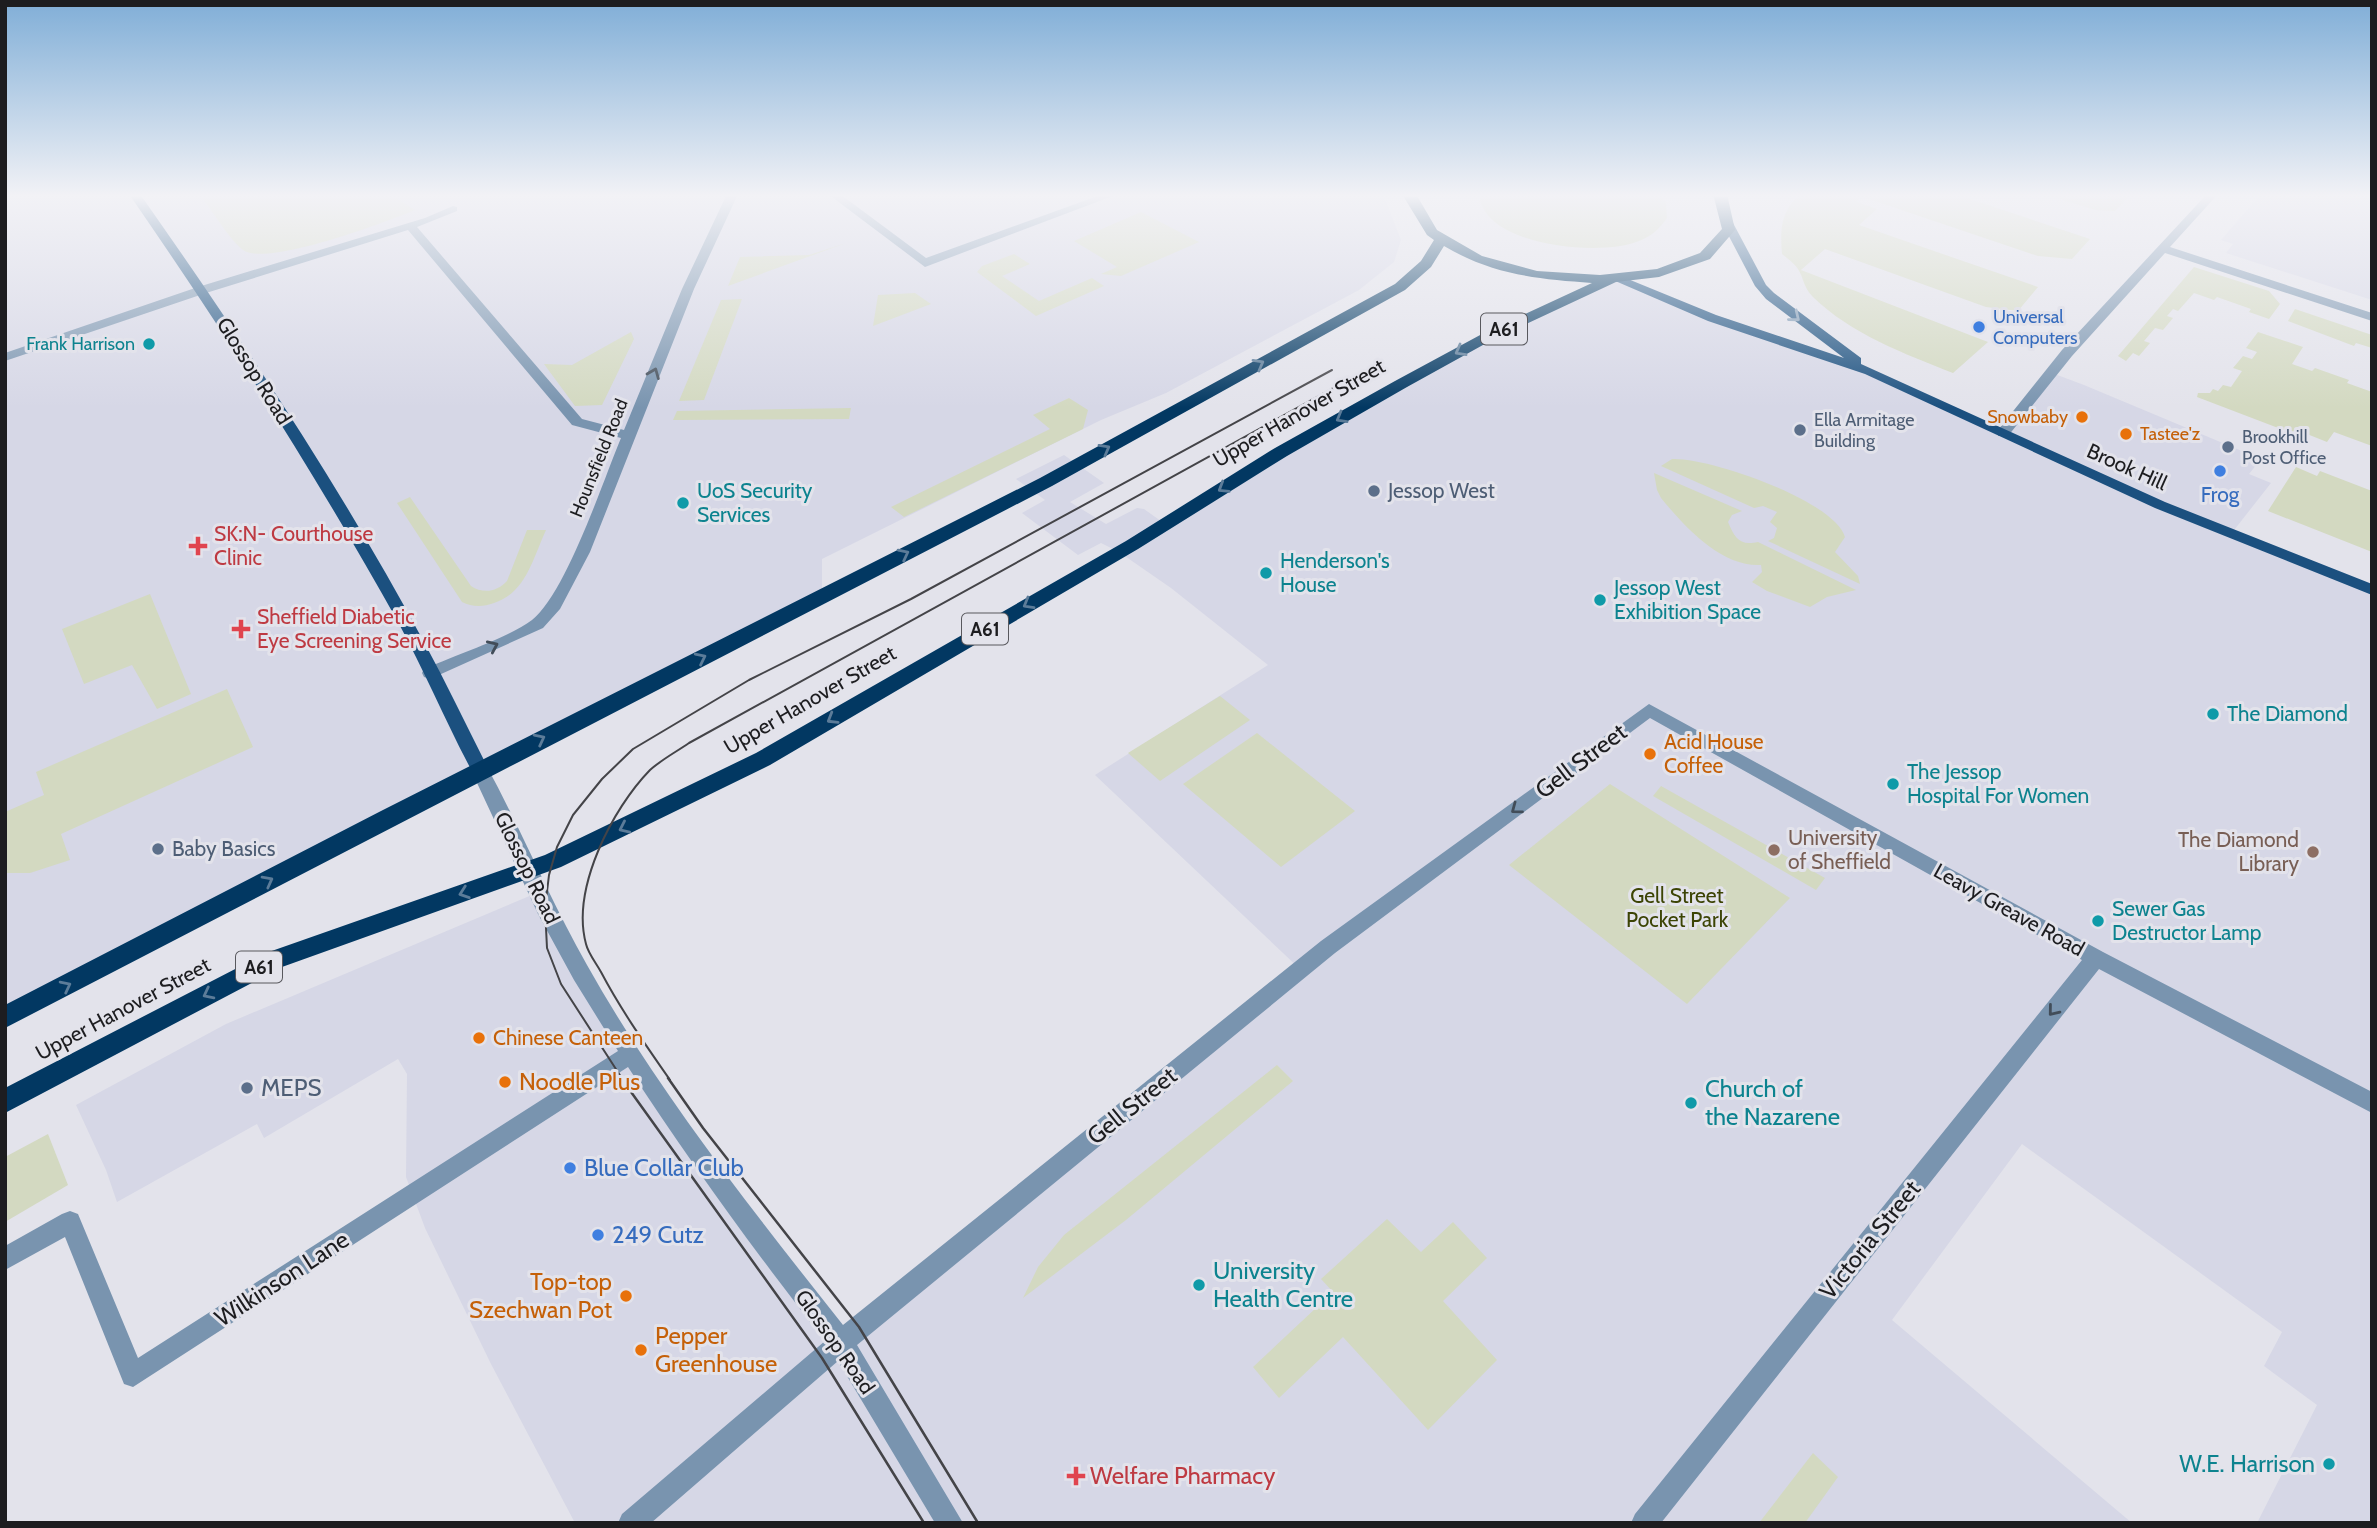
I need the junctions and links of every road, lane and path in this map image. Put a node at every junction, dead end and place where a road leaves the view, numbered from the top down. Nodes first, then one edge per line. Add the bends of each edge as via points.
1 (185, 265) edge
2 (282, 265) edge
3 (443, 265) edge
4 (699, 265) edge
5 (1423, 265) edge
6 (1499, 265) edge
7 (1686, 265) edge
8 (1753, 265) edge
9 (2146, 265) edge
10 (2214, 265) edge
11 (1614, 280) junction
12 (202, 290) junction
13 (2372, 317) edge
14 (5, 357) edge
15 (1870, 371) junction
16 (2003, 433) junction
17 (629, 436) junction
18 (2372, 590) edge
19 (430, 673) junction
20 (1650, 710) joint
21 (480, 771) junction
22 (529, 870) junction
23 (2096, 958) junction
24 (5, 1017) edge
25 (631, 1054) junction
26 (5, 1101) edge
27 (2372, 1104) edge
28 (5, 1259) edge
29 (841, 1342) junction
30 (631, 1523) edge
31 (950, 1523) edge
32 (1644, 1523) edge

1 - 12 main road, Glossop Road
2 - 12 street
3 - 17 street via 577,422
17 -> 4 street, Hounsfield Road
21 -> 5 highway via 1046,482 1370,305
6 - 11 highway via 1568,279
7 - 11 highway
8 -> 15 main road, Brook Hill via 1770,296
9 - 16 street
10 - 13 street
11 - 15 main road, Brook Hill
11 -> 22 highway, Upper Hanover Street / A61 via 1487,337 1401,384 762,759
12 - 14 street
12 - 19 main road, Glossop Road via 336,505 408,626
15 - 16 main road, Brook Hill
16 - 18 main road, Brook Hill via 2231,535
19 -> 17 street, Hounsfield Road via 537,624 554,605 582,552
19 - 21 main road, Glossop Road
20 - 23 street, Leavy Greave Road
20 -> 29 street, Gell Street via 1328,947
21 - 22 street, Glossop Road
24 -> 21 highway
22 - 25 street, Glossop Road via 570,954
22 -> 26 highway, Upper Hanover Street / A61 via 274,960
23 - 27 street, Leavy Greave Road
23 -> 32 street, Victoria Street
25 - 28 street, Wilkinson Lane via 133,1374 70,1222
25 - 29 street, Glossop Road via 695,1150
29 - 30 street, Gell Street
29 - 31 street, Glossop Road

